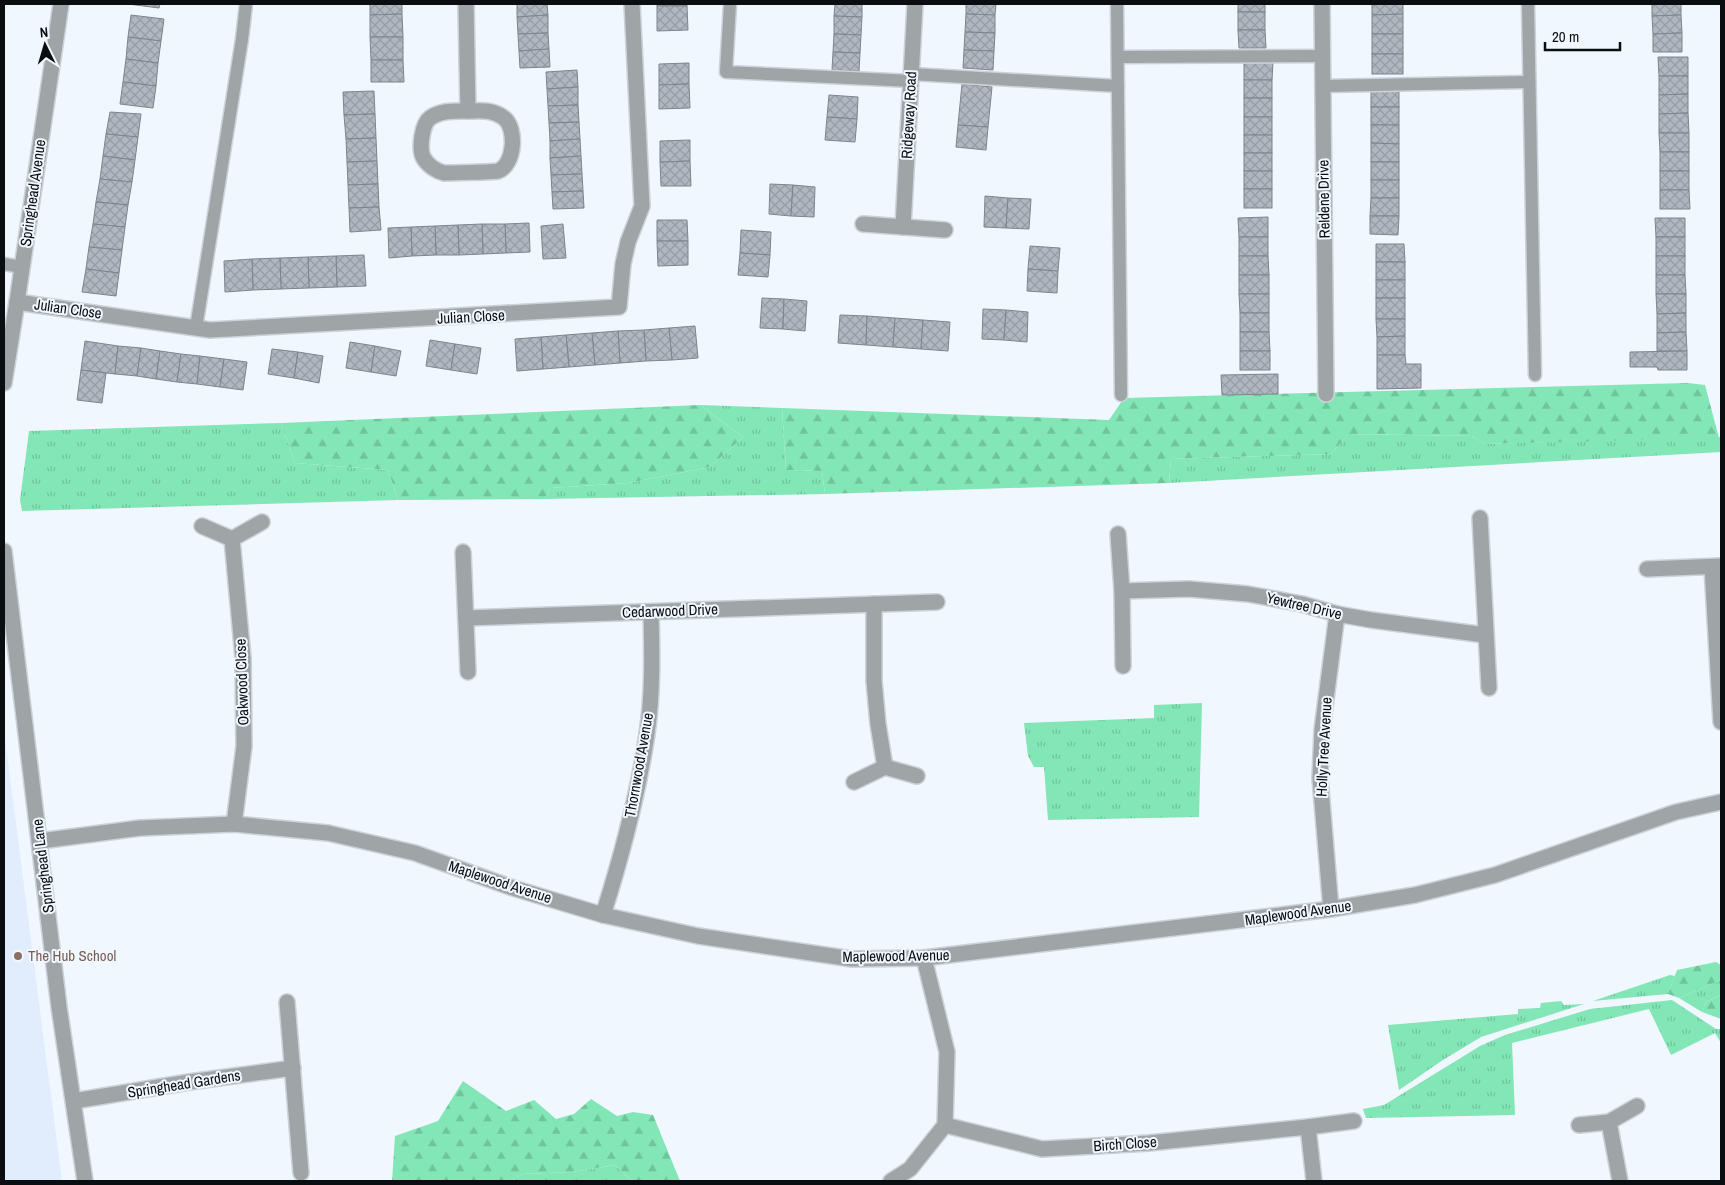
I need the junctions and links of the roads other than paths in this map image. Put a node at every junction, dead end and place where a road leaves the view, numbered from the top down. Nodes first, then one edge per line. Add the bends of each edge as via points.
1 (60, 4) edge
2 (246, 4) edge
3 (466, 4) edge
4 (632, 4) edge
5 (730, 4) edge
6 (915, 4) edge
7 (1116, 4) edge
8 (1322, 4) edge
9 (1528, 4) edge
10 (1322, 56) junction
11 (1118, 57) junction
12 (912, 78) junction
13 (1529, 82) junction
14 (1118, 86) junction
15 (1323, 86) junction
16 (468, 111) junction
17 (863, 224) dead end
18 (903, 227) junction
19 (945, 230) dead end
20 (4, 264) edge
21 (22, 267) junction
22 (17, 302) junction
23 (196, 328) junction
24 (1535, 375) dead end
25 (4, 383) edge
26 (1326, 394) dead end
27 (1121, 396) dead end
28 (1480, 518) dead end
29 (262, 522) dead end
30 (202, 526) dead end
31 (1118, 534) dead end
32 (232, 539) junction
33 (4, 551) edge
34 (463, 552) dead end
35 (1717, 567) edge
36 (1647, 569) dead end
37 (1122, 591) junction
38 (937, 602) dead end
39 (874, 604) junction
40 (651, 612) junction
41 (1337, 614) junction
42 (466, 618) junction
43 (1486, 635) junction
44 (1123, 666) dead end
45 (468, 672) dead end
46 (1489, 688) dead end
47 (1721, 722) edge
48 (885, 767) junction
49 (917, 776) dead end
50 (854, 782) dead end
51 (1721, 802) edge
52 (234, 824) junction
53 (40, 841) junction
54 (1332, 909) junction
55 (603, 915) junction
56 (924, 958) junction
57 (286, 1002) dead end
58 (293, 1068) junction
59 (74, 1101) junction
60 (1637, 1106) dead end
61 (1354, 1121) dead end
62 (1609, 1122) junction
63 (945, 1125) junction
64 (1579, 1125) dead end
65 (1308, 1127) junction
66 (302, 1173) dead end
67 (84, 1181) edge
68 (891, 1181) edge
69 (1314, 1181) edge
70 (1620, 1181) edge

1 - 21 street, Springhead Avenue
2 - 23 lane
3 - 16 street
4 - 23 street, Julian Close via 642,206 628,242 619,307 210,330
5 - 12 lane via 726,72
6 - 12 street, Ridgeway Road
7 - 11 lane
8 - 10 street, Reldene Drive
9 - 13 lane
10 - 11 lane
10 - 15 street, Reldene Drive
11 - 14 lane
12 - 14 lane
12 - 18 street, Ridgeway Road
13 - 15 lane
13 - 24 lane
14 - 27 lane
15 - 26 street, Reldene Drive
16 - 16 street via 492,111 506,119 511,128 509,163 498,171 443,173 430,167 422,156 422,131 429,118 443,112
17 - 18 street
18 - 19 street
20 - 21 lane
21 - 22 street, Springhead Avenue
22 - 23 street, Julian Close
22 - 25 street, Springhead Avenue
28 - 43 street
29 - 32 street
30 - 32 street
31 - 37 street
32 - 52 street, Oakwood Close via 243,658 244,736
33 - 53 street, Springhead Lane
34 - 42 street
35 - 36 street
35 - 47 street
37 - 41 street, Yewtree Drive via 1189,589 1248,594
37 - 44 street
38 - 39 street, Cedarwood Drive
39 - 40 street, Cedarwood Drive
39 - 48 street via 874,681
40 - 42 street, Cedarwood Drive
40 - 55 street, Thornwood Avenue via 652,671 647,732 622,854
41 - 43 street, Yewtree Drive
41 - 54 street, Holly Tree Avenue via 1322,730 1320,778
42 - 45 street
43 - 46 street
48 - 49 street
48 - 50 street
51 - 54 street, Maplewood Avenue via 1676,812 1496,876 1415,895
52 - 53 street, Maplewood Avenue via 140,828
52 - 55 street, Maplewood Avenue via 328,833 415,853
53 - 59 street, Springhead Lane via 59,1007
54 - 56 street, Maplewood Avenue
55 - 56 street, Maplewood Avenue via 698,936 852,959
56 - 63 street via 946,1052
57 - 58 street
58 - 59 street, Springhead Gardens
58 - 66 street
59 - 67 street, Springhead Lane
60 - 62 street
61 - 65 street, Birch Close
62 - 64 street
62 - 70 street
63 - 65 street, Birch Close via 1042,1149 1150,1143
63 - 68 street via 910,1169
65 - 69 street

